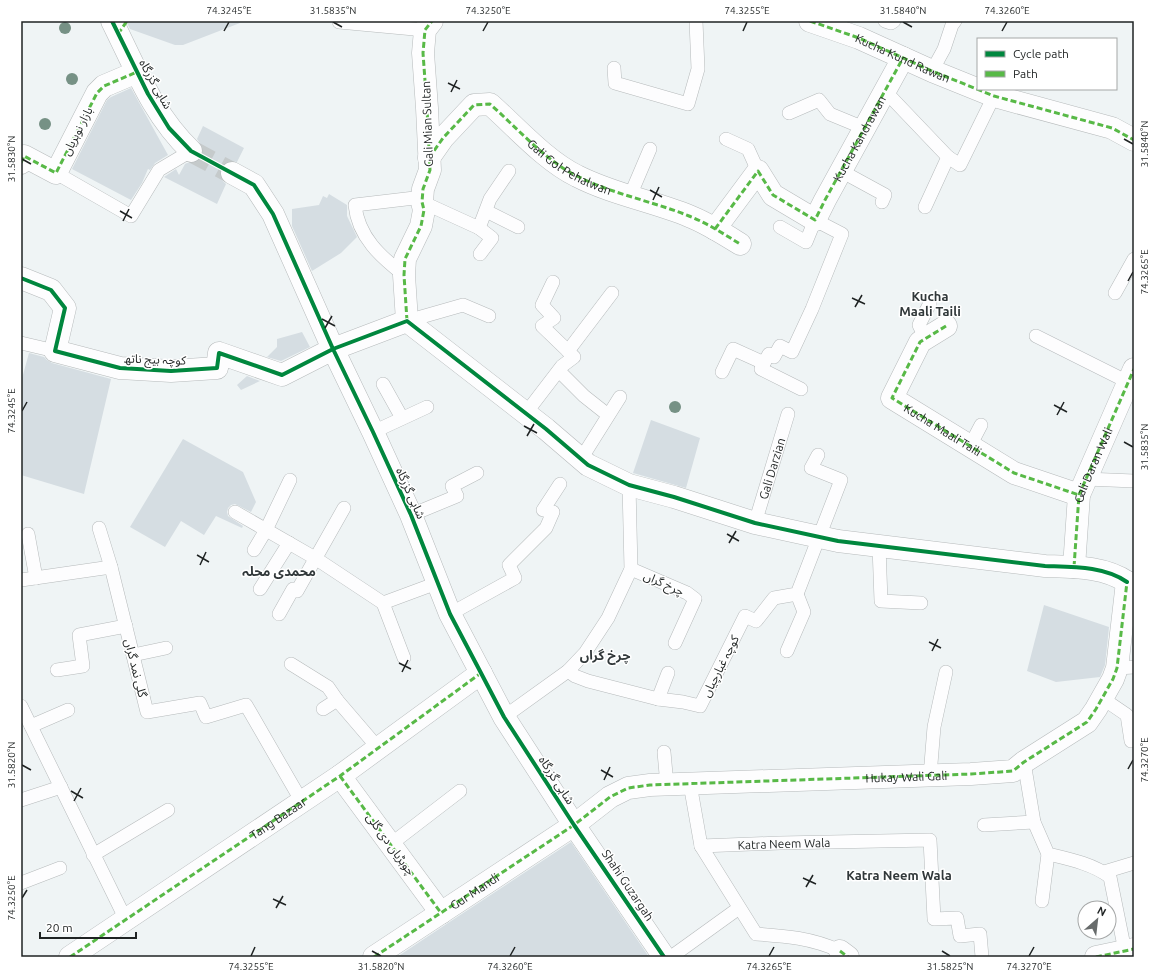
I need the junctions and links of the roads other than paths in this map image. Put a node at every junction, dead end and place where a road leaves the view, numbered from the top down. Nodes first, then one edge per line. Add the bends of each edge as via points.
1 (696, 21) edge
2 (810, 21) edge
3 (885, 21) edge
4 (894, 21) edge
5 (955, 21) edge
6 (339, 22) dead end
7 (119, 25) edge
8 (429, 25) edge
9 (837, 25) edge
10 (903, 58) junction
11 (614, 68) dead end
12 (932, 71) junction
13 (137, 72) junction
14 (977, 89) edge
15 (979, 90) edge
16 (885, 91) junction
17 (994, 96) junction
18 (789, 113) dead end
19 (864, 128) junction
20 (726, 140) dead end
21 (1134, 140) edge
22 (650, 150) dead end
23 (191, 151) joint
24 (948, 157) junction
25 (429, 158) junction
26 (21, 163) edge
27 (509, 171) dead end
28 (841, 171) junction
29 (56, 172) junction
30 (758, 172) junction
31 (232, 173) tunnel mouth
32 (630, 196) junction
33 (423, 199) junction
34 (882, 202) dead end
35 (925, 207) dead end
36 (486, 211) junction
37 (815, 220) junction
38 (518, 227) dead end
39 (780, 227) dead end
40 (479, 228) junction
41 (715, 229) junction
42 (740, 244) dead end
43 (480, 254) dead end
44 (1134, 259) edge
45 (404, 275) junction
46 (21, 278) edge
47 (553, 282) dead end
48 (612, 293) dead end
49 (1115, 293) dead end
50 (930, 303) dead end
51 (489, 316) dead end
52 (407, 321) junction
53 (946, 326) dead end
54 (1036, 336) dead end
55 (926, 339) junction
56 (21, 343) edge
57 (333, 349) junction
58 (55, 351) junction
59 (568, 351) junction
60 (764, 363) junction
61 (558, 371) junction
62 (722, 372) dead end
63 (1131, 375) edge
64 (382, 384) dead end
65 (801, 389) dead end
66 (620, 397) dead end
67 (428, 407) dead end
68 (526, 413) junction
69 (788, 414) dead end
70 (608, 415) junction
71 (402, 418) junction
72 (981, 425) dead end
73 (373, 432) junction
74 (970, 446) junction
75 (818, 455) dead end
76 (581, 459) junction
77 (477, 473) dead end
78 (290, 480) dead end
79 (1134, 480) edge
80 (560, 484) dead end
81 (629, 485) junction
82 (1082, 487) junction
83 (344, 508) dead end
84 (235, 512) dead end
85 (411, 515) junction
86 (755, 524) junction
87 (100, 528) dead end
88 (266, 530) junction
89 (28, 534) dead end
90 (819, 537) junction
91 (289, 542) junction
92 (879, 546) junction
93 (254, 550) dead end
94 (315, 558) junction
95 (111, 567) junction
96 (1074, 567) junction
97 (631, 569) junction
98 (36, 578) junction
99 (21, 580) edge
100 (1130, 582) edge
101 (437, 583) junction
102 (260, 589) dead end
103 (797, 594) junction
104 (384, 603) junction
105 (921, 604) dead end
106 (279, 614) dead end
107 (450, 614) junction
108 (126, 626) junction
109 (675, 643) dead end
110 (166, 648) dead end
111 (787, 651) dead end
112 (133, 655) junction
113 (404, 658) dead end
114 (291, 664) dead end
115 (1125, 667) edge
116 (56, 670) dead end
117 (568, 671) junction
118 (946, 672) dead end
119 (481, 673) junction
120 (668, 673) dead end
121 (1102, 698) junction
122 (658, 699) junction
123 (337, 700) junction
124 (21, 706) edge
125 (323, 709) dead end
126 (68, 710) dead end
127 (504, 717) junction
128 (31, 726) junction
129 (1131, 741) dead end
130 (378, 749) junction
131 (664, 752) dead end
132 (1024, 762) junction
133 (340, 776) junction
134 (930, 776) junction
135 (690, 784) junction
136 (667, 785) junction
137 (61, 786) junction
138 (460, 791) dead end
139 (21, 800) edge
140 (302, 802) junction
141 (168, 810) dead end
142 (1034, 822) junction
143 (574, 825) junction
144 (984, 825) dead end
145 (391, 844) junction
146 (701, 846) junction
147 (1048, 854) junction
148 (93, 855) junction
149 (1134, 863) edge
150 (60, 868) dead end
151 (1104, 872) junction
152 (21, 884) edge
153 (1042, 901) dead end
154 (740, 908) junction
155 (441, 913) junction
156 (126, 920) junction
157 (1130, 950) edge
158 (844, 954) edge
159 (76, 956) edge
160 (374, 957) edge
161 (664, 957) edge
162 (671, 957) edge
163 (982, 957) edge
164 (1096, 957) edge

1 - 11 lane via 698,69 688,104 615,83
2 - 9 street, Kucha Kund Rawan
3 - 4 lane
5 - 12 lane
6 - 8 lane
7 - 13 street, شاہی گزرگاہ
8 - 25 street, Gali Mian Sultan via 423,53
9 - 10 street, Kucha Kund Rawan
10 - 12 street, Kucha Kund Rawan
10 - 16 street, Kucha Kandrawan
12 - 14 street, Kucha Kund Rawan
13 - 23 street, شاہی گزرگاہ via 169,128
13 - 29 street, بازار نوہریاں via 104,86 97,93
15 - 17 street, Kucha Kund Rawan
16 - 19 street, Kucha Kandrawan
16 - 24 lane
17 - 21 street, Kucha Kund Rawan via 1112,128
17 - 24 lane via 960,165
18 - 19 lane via 819,100 830,114
19 - 28 street, Kucha Kandrawan
20 - 30 lane via 748,149
22 - 32 lane
23 - 29 lane via 159,170 131,216
24 - 35 lane
25 - 32 street, Gali Gol Pehalwan via 443,138 474,105 490,104 554,162 576,176
25 - 33 street, Gali Mian Sultan via 430,170 423,189
26 - 29 street via 24,156
27 - 36 lane via 490,199
28 - 34 lane via 885,195
28 - 37 street, Kucha Kandrawan
30 - 37 street via 773,195
30 - 41 street
31 - 57 street, شاہی گزرگاہ via 254,185 273,214
32 - 41 street, Gali Gol Pehalwan via 689,216
33 - 40 lane
33 - 45 street, Gali Mian Sultan via 421,226 405,259
33 - 45 lane via 355,205 361,231 376,250
36 - 38 lane
36 - 40 lane
37 - 39 lane via 806,242
37 - 60 lane via 842,234 792,352 780,346 774,357 768,354
40 - 43 lane via 492,238
41 - 42 street, Gali Gol Pehalwan
44 - 49 lane
45 - 52 street, Gali Mian Sultan
46 - 58 street via 51,290 65,308
47 - 59 lane via 542,305 554,318 542,326
48 - 59 lane
50 - 55 lane via 919,325
51 - 52 lane via 463,305
52 - 57 street
52 - 68 street
53 - 55 street, Kucha Maali Taili
54 - 63 lane
55 - 74 street, Kucha Maali Taili via 920,342 892,398
56 - 58 lane
57 - 58 street, کوچہ بیج ناتھ via 282,375 219,353 217,368 171,371 120,368
57 - 73 street, شاہی گزرگاہ
59 - 61 lane via 574,357
60 - 62 lane via 734,349
60 - 65 lane via 761,370
61 - 68 lane
61 - 70 lane
63 - 82 street, Gali Daran Wali
64 - 71 lane
66 - 70 lane
67 - 71 lane
68 - 76 street
69 - 86 lane, Gali Darzian
70 - 76 lane
71 - 73 lane
72 - 74 lane
73 - 85 street, شاہی گزرگاہ
74 - 82 street, Kucha Maali Taili via 1014,473
75 - 90 lane via 811,468 841,480
76 - 81 street
77 - 85 lane via 452,486 457,496
78 - 88 lane
79 - 82 lane
80 - 107 lane via 543,510 552,512 546,528 509,565 515,578
81 - 86 street
81 - 97 lane
82 - 96 street, Gali Daran Wali
83 - 94 lane
84 - 88 lane
85 - 101 street, شاہی گزرگاہ
86 - 90 street
87 - 95 lane, گلی نمد گراں
88 - 91 lane
88 - 93 lane
89 - 98 lane
90 - 92 street
90 - 103 lane
91 - 94 lane
91 - 102 lane
92 - 96 street via 1045,566
92 - 105 lane via 881,601
94 - 104 lane
94 - 106 lane via 297,591 293,589
95 - 98 lane
95 - 108 lane, گلی نمد گراں
96 - 100 street via 1118,576
97 - 109 lane, چرخ گراں via 696,599
97 - 117 lane via 608,618 585,653
98 - 99 lane
100 - 115 street, Hukay Wali Gali
101 - 104 lane
101 - 107 street, شاہی گزرگاہ
103 - 111 lane via 804,612
103 - 122 lane, کوچہ غبارچیاں via 774,598 756,621 745,616 700,706
104 - 113 lane
107 - 119 street, شاہی گزرگاہ
108 - 112 lane, گلی نمد گراں
108 - 116 lane via 79,635 83,666
110 - 112 lane
112 - 140 lane, گلی نمد گراں via 147,712 200,703 206,717 246,705
114 - 123 lane via 328,687
115 - 121 street, Hukay Wali Gali
117 - 122 lane, کوچہ غبارچیاں via 588,681
117 - 127 lane
118 - 134 lane via 934,727
119 - 127 street, شاہی گزرگاہ
119 - 130 street, Tang Bazaar
120 - 122 lane
121 - 129 lane via 1127,716
121 - 132 street, Hukay Wali Gali via 1087,722
123 - 125 lane
123 - 130 lane
124 - 128 lane
126 - 128 lane
127 - 143 street, شاہی گزرگاہ
128 - 137 lane
130 - 133 street, Tang Bazaar
131 - 136 lane
132 - 134 street, Hukay Wali Gali via 1013,771
132 - 142 lane
133 - 140 street, Tang Bazaar
133 - 145 street, چوہڑیاں دی گلی
134 - 135 street, Hukay Wali Gali
135 - 136 street, Hukay Wali Gali
135 - 146 lane
136 - 143 street, Hukay Wali Gali via 628,788 610,797
137 - 139 lane
137 - 148 lane
138 - 145 lane
140 - 156 street, Tang Bazaar
141 - 148 lane
142 - 144 lane
142 - 147 lane
143 - 155 street, Gur Mandi
143 - 161 street, Shahi Guzargah
145 - 155 street, چوہڑیاں دی گلی
146 - 154 lane
146 - 163 lane, Katra Neem Wala via 930,840 934,919 957,918 960,936 980,934
147 - 151 lane
147 - 153 lane
148 - 156 lane
149 - 151 lane
150 - 152 lane
151 - 157 lane via 1110,878
154 - 158 lane via 756,934 799,937 827,945
154 - 162 lane
155 - 160 street, Gur Mandi
156 - 159 street, Tang Bazaar
157 - 164 street

